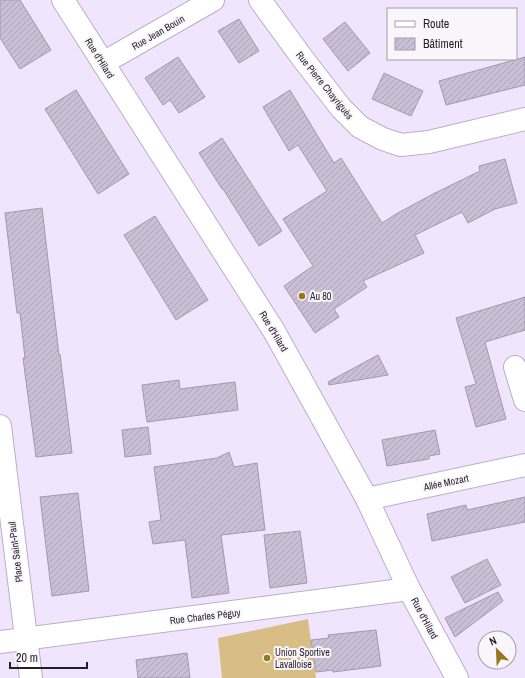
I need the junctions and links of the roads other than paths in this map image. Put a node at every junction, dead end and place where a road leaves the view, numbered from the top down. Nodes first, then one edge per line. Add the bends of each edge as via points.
1 (63, 0) edge
2 (213, 0) edge
3 (260, 0) edge
4 (103, 63) junction
5 (525, 119) edge
6 (515, 367) dead end
7 (525, 400) edge
8 (0, 426) edge
9 (525, 466) edge
10 (367, 499) junction
11 (409, 589) junction
12 (26, 639) junction
13 (0, 642) edge
14 (31, 678) edge
15 (457, 678) edge

1 - 4 street, Rue d'Hilard
2 - 4 street, Rue Jean Bouin
3 - 5 street, Rue Pierre Chayriguès via 341,108 360,127 383,139 401,145 429,142
4 - 10 street, Rue d'Hilard via 274,330
6 - 7 street
8 - 12 street, Place Saint-Paul
9 - 10 street, Allée Mozart
10 - 11 street, Rue d'Hilard
11 - 12 street, Rue Charles Péguy
11 - 15 street, Rue d'Hilard
12 - 13 street, Rue Charles Péguy
12 - 14 street, Place Saint-Paul

